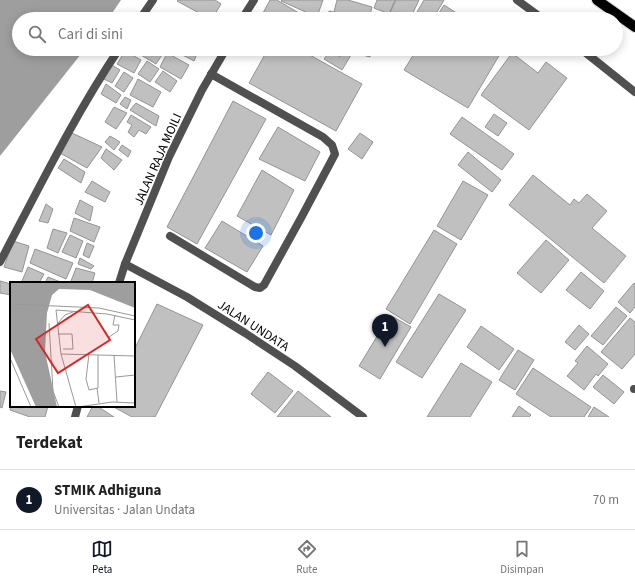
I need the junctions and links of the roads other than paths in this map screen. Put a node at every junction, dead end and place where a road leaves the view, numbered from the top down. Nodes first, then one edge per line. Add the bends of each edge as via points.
1 (153, 0) edge
2 (254, 0) edge
3 (517, 0) edge
4 (597, 0) edge
5 (145, 12) edge
6 (246, 12) edge
7 (533, 12) edge
8 (614, 12) edge
9 (623, 18) edge
10 (635, 27) edge
11 (114, 56) edge
12 (222, 56) edge
13 (590, 56) edge
14 (211, 74) junction
15 (635, 92) edge
16 (170, 236) dead end
17 (0, 262) edge
18 (125, 264) junction
19 (119, 282) edge
20 (78, 407) edge
21 (75, 417) edge
22 (363, 417) edge

1 - 5 street
2 - 6 street
3 - 7 street
4 - 8 main road
9 - 10 main road
11 - 17 street via 57,154
12 - 14 street, JALAN RAJA MOILI
13 - 15 street
14 - 16 street via 323,137 332,145 335,154 264,285 260,288
14 - 18 street, JALAN RAJA MOILI via 169,158
18 - 19 street, JALAN RAJA MOILI
18 - 22 street, JALAN UNDATA via 187,297 245,333 295,366
20 - 21 street

